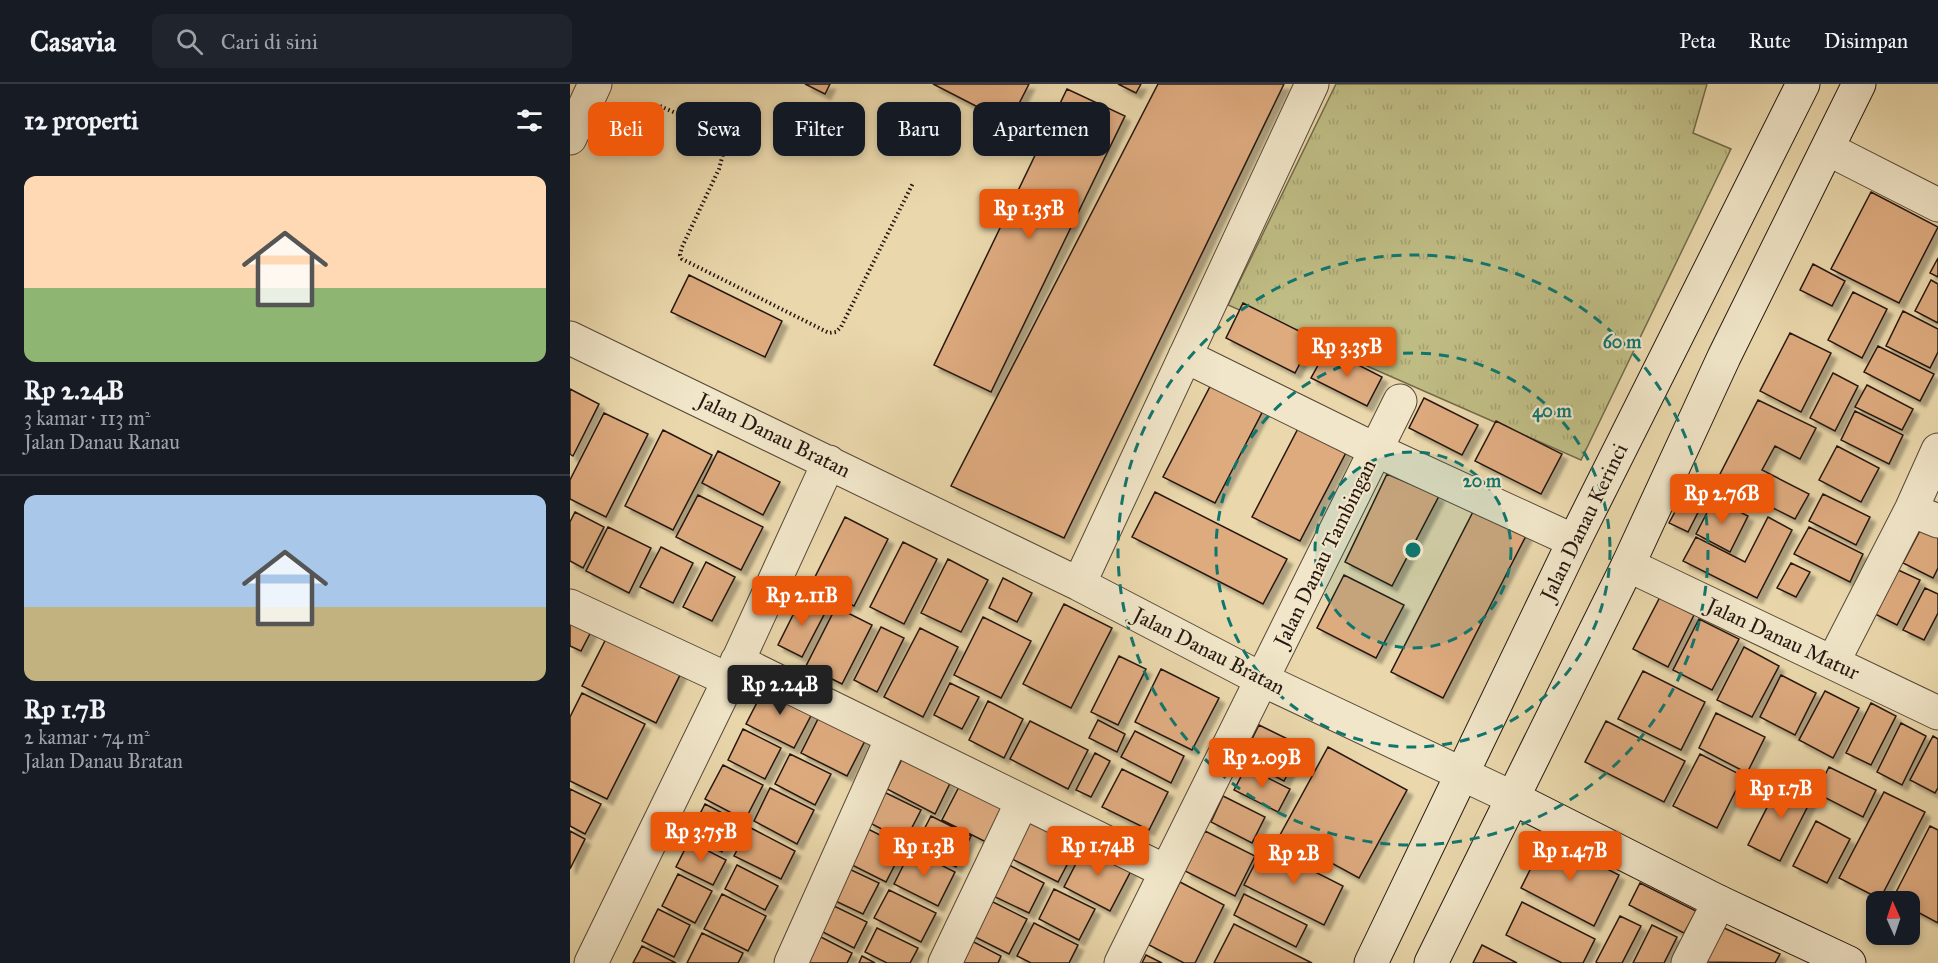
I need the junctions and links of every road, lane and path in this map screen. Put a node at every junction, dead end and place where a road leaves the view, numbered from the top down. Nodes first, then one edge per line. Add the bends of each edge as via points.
1 (595, 84) edge
2 (1312, 84) edge
3 (1803, 84) edge
4 (1860, 84) edge
5 (664, 108) edge
6 (570, 138) edge
7 (1828, 149) junction
8 (913, 183) dead end
9 (1938, 205) edge
10 (1678, 332) junction
11 (570, 338) edge
12 (1185, 356) junction
13 (1724, 357) junction
14 (1400, 401) dead end
15 (1376, 450) junction
16 (1938, 450) edge
17 (829, 462) junction
18 (1924, 515) edge
19 (1574, 541) junction
20 (1628, 565) junction
21 (1079, 584) junction
22 (570, 606) edge
23 (1833, 662) junction
24 (733, 671) junction
25 (1263, 680) junction
26 (1938, 713) edge
27 (892, 738) junction
28 (1461, 773) junction
29 (1513, 798) junction
30 (1022, 802) junction
31 (1166, 871) junction
32 (1719, 902) junction
33 (591, 963) edge
34 (791, 963) edge
35 (945, 963) edge
36 (1121, 963) edge
37 (1371, 963) edge
38 (1431, 963) edge
39 (1688, 963) edge
40 (1849, 963) edge

1 - 6 street
2 - 12 street
3 - 10 street, Jalan Danau Kerinci
4 - 7 street
5 - 8 path via 709,128 720,140 723,154 682,247 682,259 829,333 841,327
7 - 9 street
7 - 13 street
10 - 13 street
10 - 19 street, Jalan Danau Kerinci
11 - 17 street, Jalan Danau Bratan
12 - 15 street
12 - 21 street
13 - 20 street
14 - 15 street, Jalan Danau Tambingan
15 - 19 street
15 - 25 street, Jalan Danau Tambingan
16 - 18 street
17 - 21 street, Jalan Danau Bratan
17 - 24 street
18 - 23 street
19 - 28 street, Jalan Danau Kerinci
20 - 23 street, Jalan Danau Matur
20 - 29 street
21 - 25 street, Jalan Danau Bratan
22 - 24 street
23 - 26 street, Jalan Danau Matur
24 - 27 street
24 - 33 street
25 - 28 street, Jalan Danau Bratan
25 - 31 street, Jalan Danau Tambingan
27 - 30 street
27 - 34 street
28 - 29 street, Jalan Danau Bratan
28 - 37 street, Jalan Danau Kerinci
29 - 32 street, Jalan Danau Bratan
29 - 38 street
30 - 31 street
30 - 35 street
31 - 36 street, Jalan Danau Tambingan
32 - 39 street
32 - 40 street, Jalan Danau Bratan

